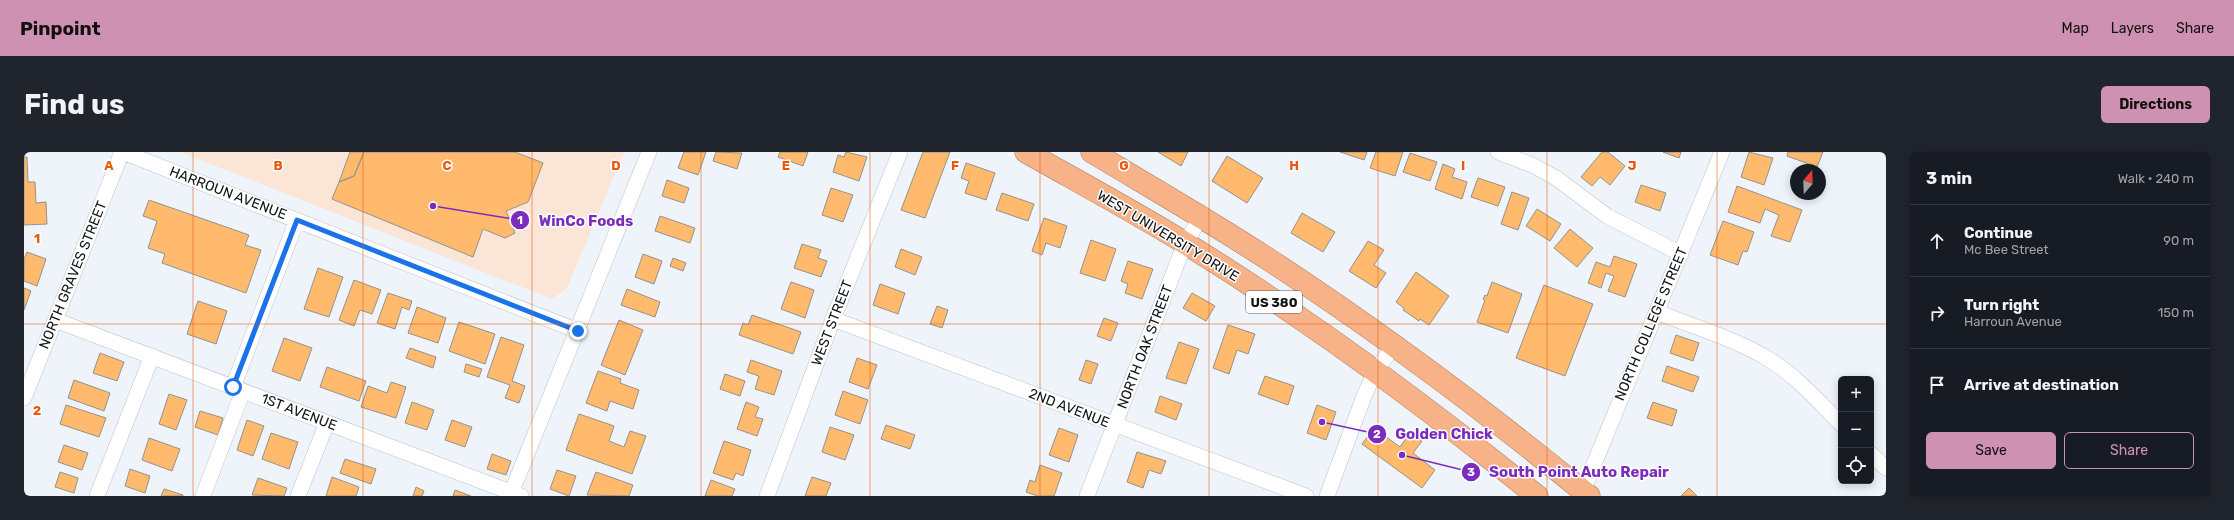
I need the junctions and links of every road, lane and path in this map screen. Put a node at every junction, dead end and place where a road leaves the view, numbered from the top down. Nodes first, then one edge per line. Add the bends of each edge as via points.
1 (122, 152) edge
2 (649, 152) edge
3 (900, 152) edge
4 (1026, 152) edge
5 (1092, 152) edge
6 (1498, 152) edge
7 (1722, 152) edge
8 (1202, 217) junction
9 (297, 220) junction
10 (1185, 243) junction
11 (1680, 254) junction
12 (1657, 312) junction
13 (833, 319) junction
14 (55, 320) junction
15 (578, 331) junction
16 (1394, 346) junction
17 (152, 356) junction
18 (1376, 372) junction
19 (238, 389) junction
20 (24, 398) edge
21 (1838, 421) edge
22 (327, 423) junction
23 (1115, 426) junction
24 (1874, 457) edge
25 (1886, 468) edge
26 (1584, 494) edge
27 (514, 495) edge
28 (97, 496) edge
29 (203, 496) edge
30 (298, 496) edge
31 (767, 496) edge
32 (1087, 496) edge
33 (1306, 496) edge
34 (1327, 496) edge
35 (1537, 496) edge

1 - 9 street, HARROUN AVENUE
1 - 14 street, NORTH GRAVES STREET
2 - 15 street
3 - 13 street, WEST STREET
4 - 10 highway, WEST UNIVERSITY DRIVE / US 380
5 - 8 highway, US 380
6 - 11 street via 1544,172 1607,216
7 - 11 street, NORTH COLLEGE STREET
8 - 10 street, NORTH OAK STREET
8 - 16 highway, US 380
9 - 15 street, HARROUN AVENUE
9 - 19 street
10 - 18 highway, WEST UNIVERSITY DRIVE / US 380
10 - 23 street, NORTH OAK STREET
11 - 12 street, NORTH COLLEGE STREET
12 - 21 street via 1770,360 1793,377
12 - 26 street, NORTH COLLEGE STREET
13 - 23 street, 2ND AVENUE
13 - 31 street, WEST STREET
14 - 17 street, 1ST AVENUE
14 - 20 street, NORTH GRAVES STREET
15 - 27 street
16 - 18 street
16 - 26 highway, US 380 via 1491,418
17 - 19 street, 1ST AVENUE
17 - 28 street
18 - 34 street via 1360,405
18 - 35 highway, WEST UNIVERSITY DRIVE / US 380
19 - 22 street, 1ST AVENUE
19 - 29 street
22 - 27 street, 1ST AVENUE
22 - 30 street
23 - 32 street, NORTH OAK STREET
23 - 33 street, 2ND AVENUE
24 - 25 street

